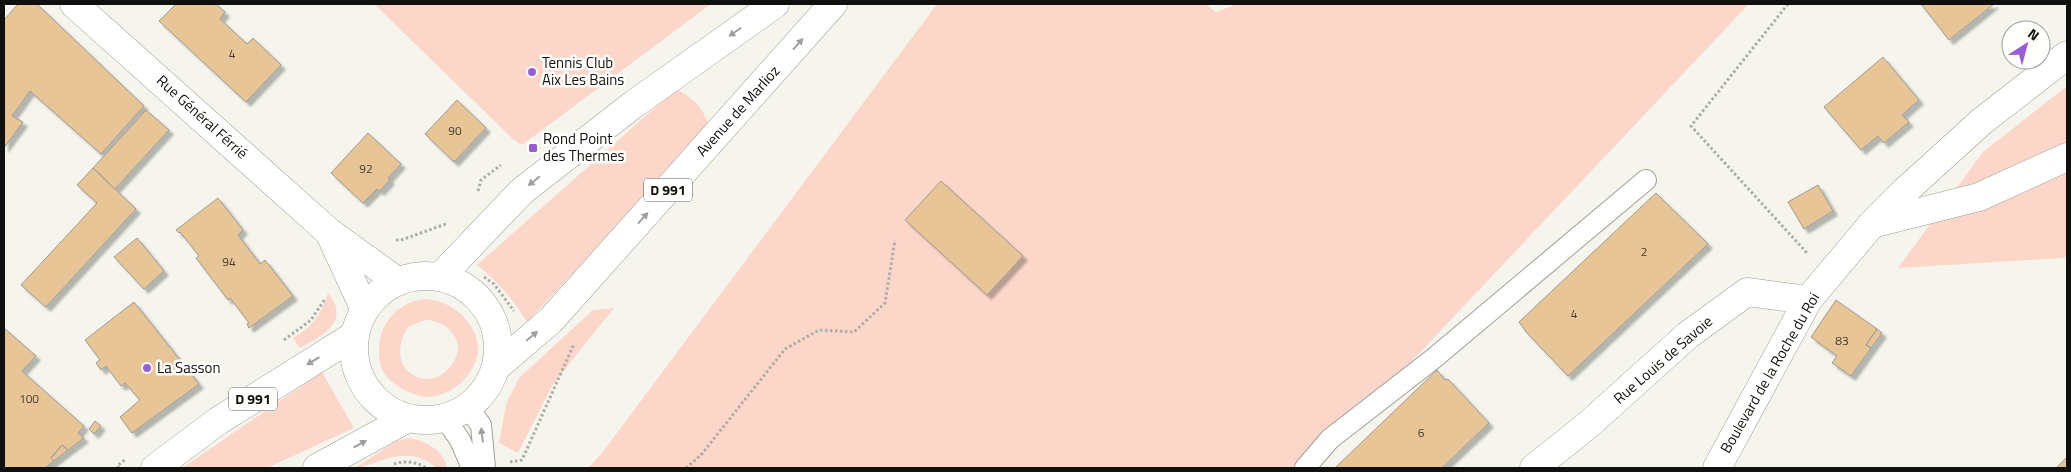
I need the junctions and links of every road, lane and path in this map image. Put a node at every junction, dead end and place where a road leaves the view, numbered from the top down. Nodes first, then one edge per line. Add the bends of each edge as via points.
1 (74, 4) edge
2 (775, 4) edge
3 (833, 4) edge
4 (1788, 4) edge
5 (2067, 55) edge
6 (2067, 157) edge
7 (1646, 180) dead end
8 (448, 223) dead end
9 (1872, 224) junction
10 (329, 232) junction
11 (895, 240) dead end
12 (352, 249) junction
13 (1805, 251) dead end
14 (483, 276) dead end
15 (440, 277) junction
16 (397, 281) junction
17 (326, 298) dead end
18 (1808, 300) junction
19 (365, 310) junction
20 (515, 313) dead end
21 (551, 320) junction
22 (354, 335) junction
23 (578, 339) dead end
24 (280, 343) dead end
25 (572, 346) junction
26 (495, 368) junction
27 (455, 412) junction
28 (408, 418) junction
29 (132, 454) dead end
30 (388, 466) dead end
31 (159, 467) edge
32 (119, 468) edge
33 (317, 468) edge
34 (426, 468) edge
35 (481, 468) edge
36 (686, 468) edge
37 (1305, 468) edge
38 (1534, 468) edge
39 (1717, 468) edge

1 - 10 main road, Rue Général Férrié
2 -> 15 main road via 634,104 522,190
21 -> 3 main road, Avenue de Marlioz / D 991
4 - 13 path via 1691,126
5 - 9 main road, Boulevard de la Roche du Roi via 1981,122
6 - 9 main road via 1980,197
7 - 37 lane via 1330,440
8 - 12 path via 401,240 363,236
9 - 18 main road, Boulevard de la Roche du Roi
10 - 12 main road, Rue Général Férrié
10 - 19 main road, Rue Général Férrié
11 - 36 path via 884,302 854,332 819,330 785,350 701,455
12 - 16 main road, Rue Général Férrié
14 - 20 path via 494,284
15 - 16 main road
15 - 26 main road via 462,286 480,301 493,321 498,344
16 - 19 main road via 373,298
17 - 24 path via 311,320
18 - 38 main road, Rue Louis de Savoie via 1747,292 1688,335 1588,425
18 - 39 main road, Boulevard de la Roche du Roi
19 - 22 main road
21 - 25 path
26 -> 21 main road, Avenue de Marlioz / D 991
22 - 28 main road via 354,357 360,377 372,395 388,409
22 -> 31 main road, D 991 via 218,421
23 - 25 path
25 - 35 path via 522,460
26 - 27 main road via 484,390
27 - 28 main road via 426,420
27 - 35 lane via 460,440
33 -> 28 main road
29 - 32 path via 117,466
30 - 34 path via 401,461

